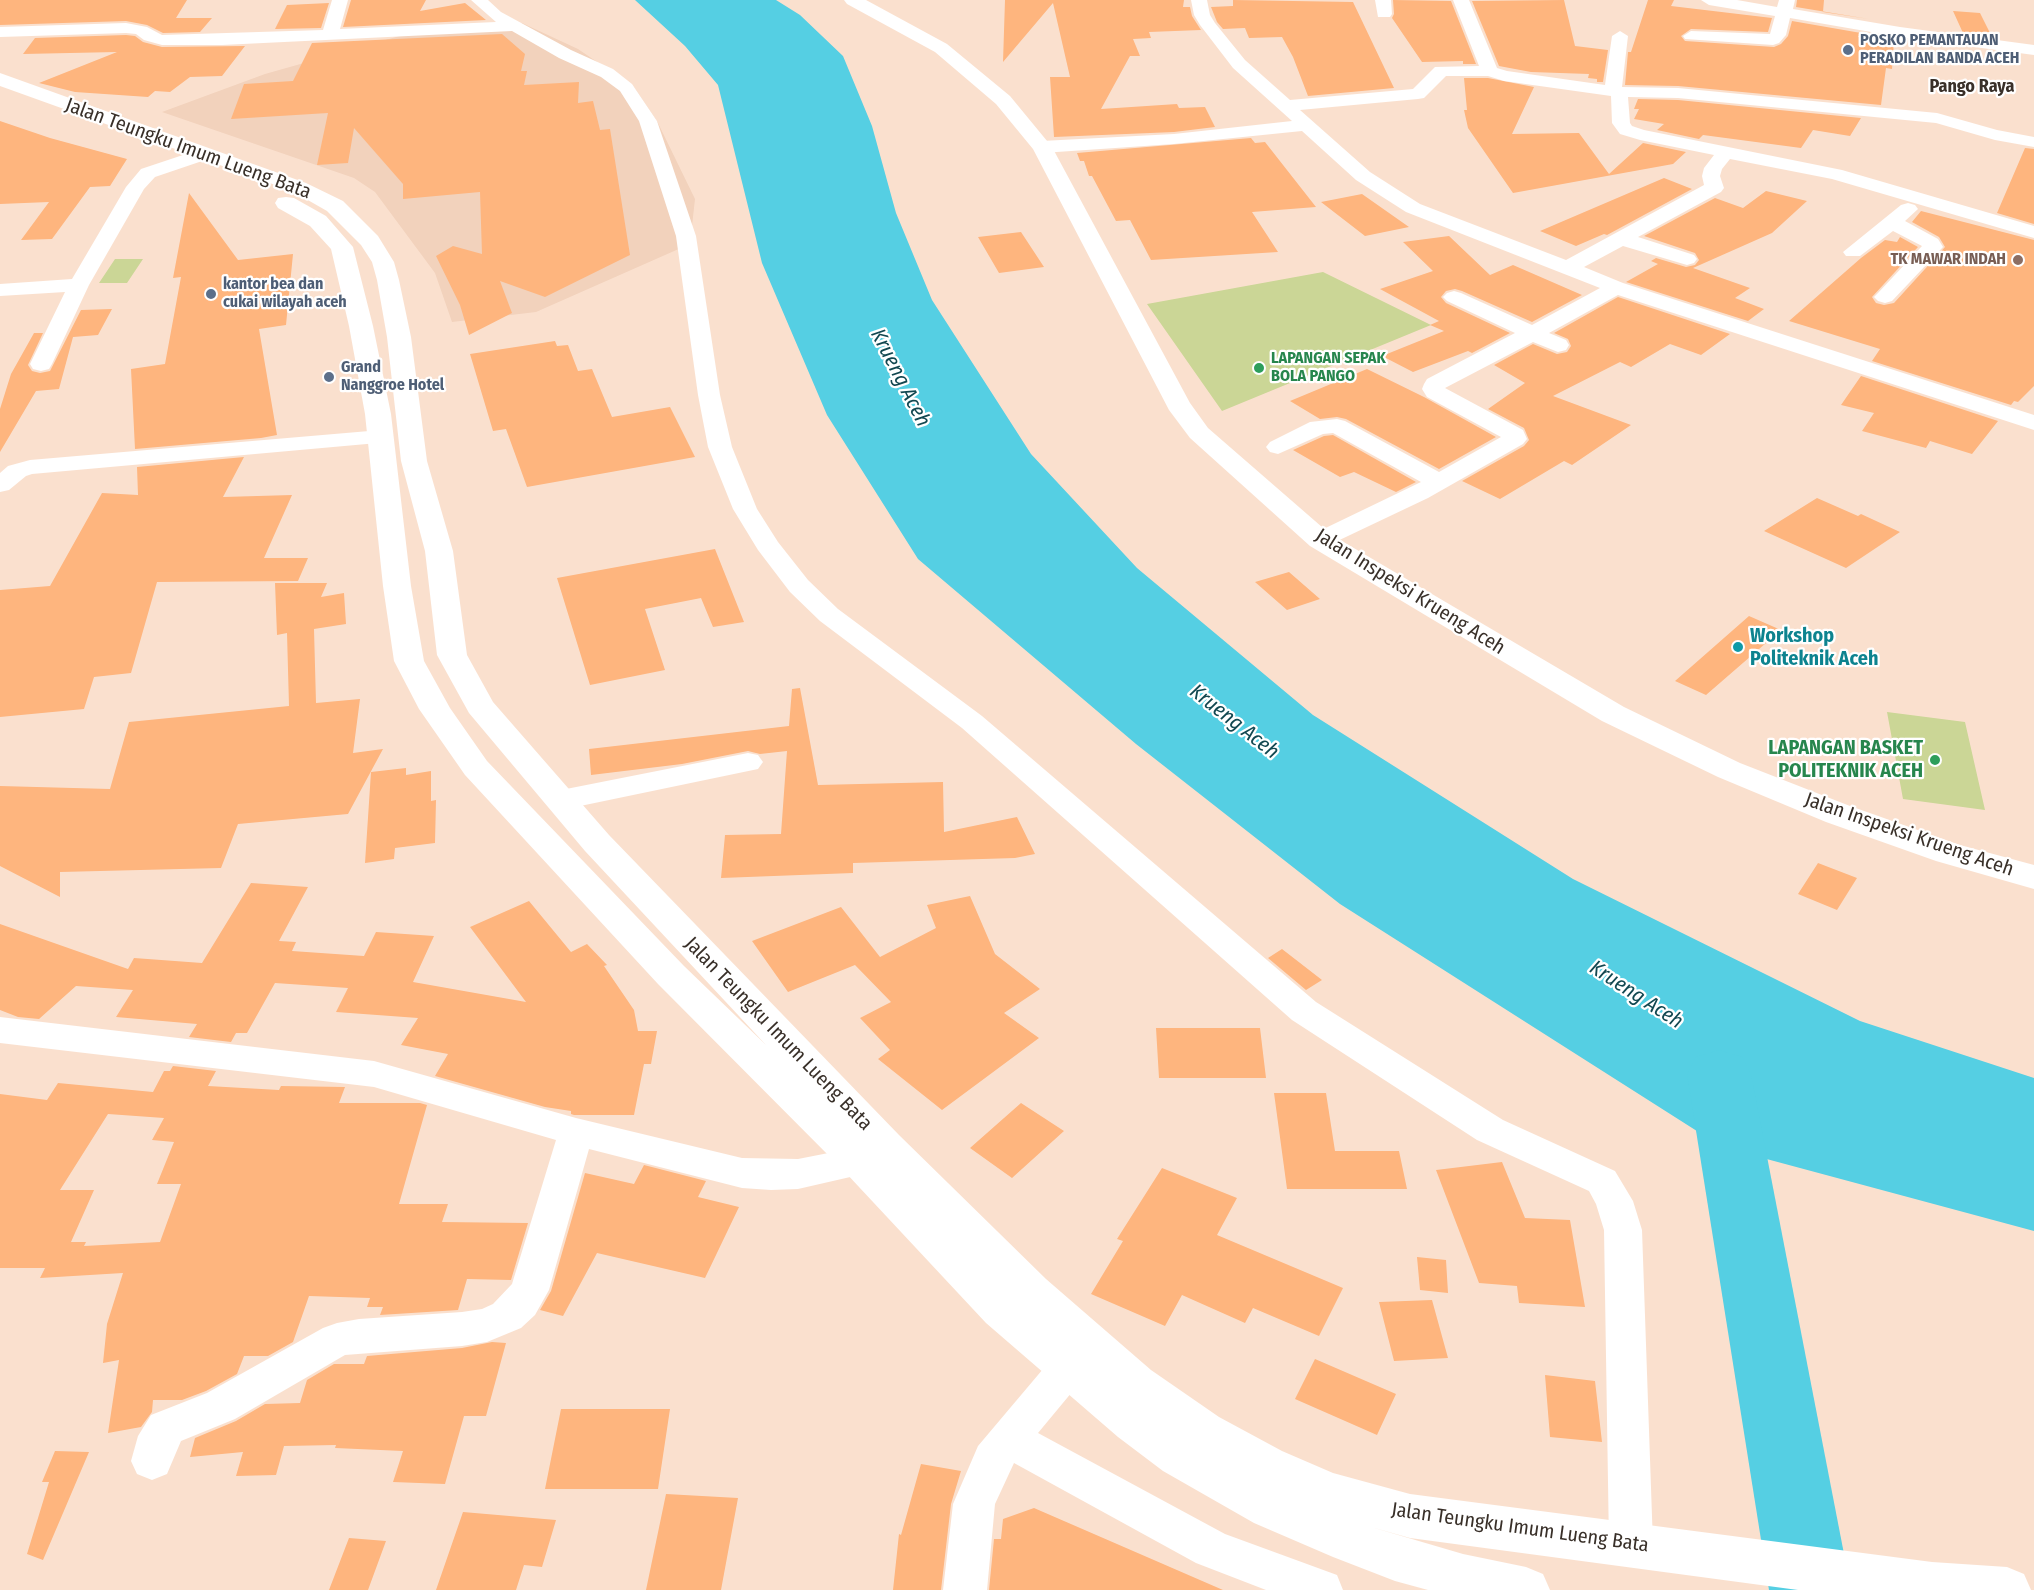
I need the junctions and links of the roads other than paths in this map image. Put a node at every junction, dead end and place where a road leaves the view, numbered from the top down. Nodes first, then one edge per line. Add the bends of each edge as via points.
1 (340, 0) edge
2 (479, 0) edge
3 (853, 0) edge
4 (1199, 0) edge
5 (1461, 0) edge
6 (1709, 0) edge
7 (1785, 7) edge
8 (515, 27) junction
9 (0, 32) edge
10 (330, 36) junction
11 (1620, 36) dead end
12 (1691, 36) dead end
13 (2034, 51) edge
14 (1490, 71) junction
15 (0, 79) edge
16 (1616, 92) junction
17 (0, 96) edge
18 (1286, 106) junction
19 (1306, 124) junction
20 (2034, 142) edge
21 (1042, 147) junction
22 (1727, 151) junction
23 (190, 158) junction
24 (1918, 198) junction
25 (1893, 223) junction
26 (2034, 232) edge
27 (1622, 239) junction
28 (1853, 252) dead end
29 (1687, 259) dead end
30 (1567, 268) junction
31 (79, 285) junction
32 (1616, 287) junction
33 (0, 290) edge
34 (1454, 297) dead end
35 (1885, 297) dead end
36 (1533, 332) junction
37 (1558, 345) dead end
38 (41, 364) dead end
39 (2034, 423) edge
40 (381, 436) junction
41 (1278, 447) dead end
42 (1439, 482) junction
43 (0, 485) edge
44 (1320, 540) junction
45 (452, 655) junction
46 (409, 661) junction
47 (748, 762) dead end
48 (561, 800) junction
49 (2034, 877) edge
50 (0, 1030) edge
51 (576, 1132) junction
52 (859, 1161) junction
53 (1068, 1368) junction
54 (1008, 1438) junction
55 (152, 1461) dead end
56 (1630, 1545) junction
57 (1461, 1584) edge
58 (965, 1590) edge
59 (1321, 1590) edge
60 (1526, 1590) edge
61 (2007, 1590) edge

1 - 10 street
2 - 8 street
3 - 21 main road, Jalan Inspeksi Krueng Aceh via 940,48 972,72 1003,100
4 - 18 street via 1202,15 1221,43
5 - 14 street
6 - 7 street
7 - 12 street via 1778,35 1771,40
7 - 13 street
8 - 10 street
8 - 56 street via 607,73 626,88 648,121 686,236 720,447 745,509 799,586 829,615 972,722 1304,1011 1490,1130 1602,1181 1614,1201 1623,1230
9 - 10 street via 126,28 162,40
11 - 16 street
14 - 16 street
14 - 18 street via 1441,71 1418,94
15 - 23 main road, Jalan Teungku Imum Lueng Bata via 125,126
16 - 20 street via 1687,94 1937,118
16 - 22 street via 1621,123 1626,130
17 - 23 main road, Jalan Teungku Imum Lueng Bata
18 - 19 street
19 - 21 street via 1174,139
19 - 30 street via 1363,176 1413,207
21 - 44 main road, Jalan Inspeksi Krueng Aceh via 1178,405 1199,433
22 - 24 street via 1835,174
22 - 27 street via 1713,168 1714,188
23 - 31 street via 148,172
23 - 40 main road, Jalan Teungku Imum Lueng Bata via 270,194 318,221 336,238 342,247 361,326
23 - 45 main road, Jalan Teungku Imum Lueng Bata via 300,187 335,206 364,234 383,262 399,337 414,461 439,551
24 - 25 street
24 - 26 street
25 - 28 street
25 - 35 street via 1933,247
27 - 29 street
27 - 30 street
30 - 32 street
31 - 33 street
31 - 38 street
32 - 36 street
32 - 39 street
34 - 36 street
36 - 37 street
36 - 42 street via 1433,387 1435,392 1516,436
40 - 43 street via 30,467 17,471
40 - 46 main road, Jalan Teungku Imum Lueng Bata
41 - 42 street via 1318,427 1337,426
42 - 44 street
44 - 49 main road, Jalan Inspeksi Krueng Aceh via 1612,714 1718,765 1849,818 1948,853
45 - 46 main road
45 - 48 main road, Jalan Teungku Imum Lueng Bata via 480,706
46 - 52 main road, Jalan Teungku Imum Lueng Bata via 435,709 476,768 671,975
47 - 48 street
48 - 56 main road, Jalan Teungku Imum Lueng Bata via 685,938 1031,1292 1127,1377 1203,1431 1266,1466 1327,1493 1410,1516
50 - 51 street via 374,1074
51 - 52 street via 742,1173 798,1174
51 - 55 street via 530,1290 522,1304 507,1316 487,1325 462,1329 337,1340 221,1406 166,1428 159,1436
52 - 53 main road, Jalan Teungku Imum Lueng Bata via 1002,1310
53 - 54 street
53 - 57 main road, Jalan Teungku Imum Lueng Bata via 1179,1456 1271,1508
54 - 58 street via 993,1459 974,1504
54 - 59 street via 1211,1550
56 - 61 main road, Jalan Teungku Imum Lueng Bata via 1932,1585
57 - 60 main road, Jalan Teungku Imum Lueng Bata

